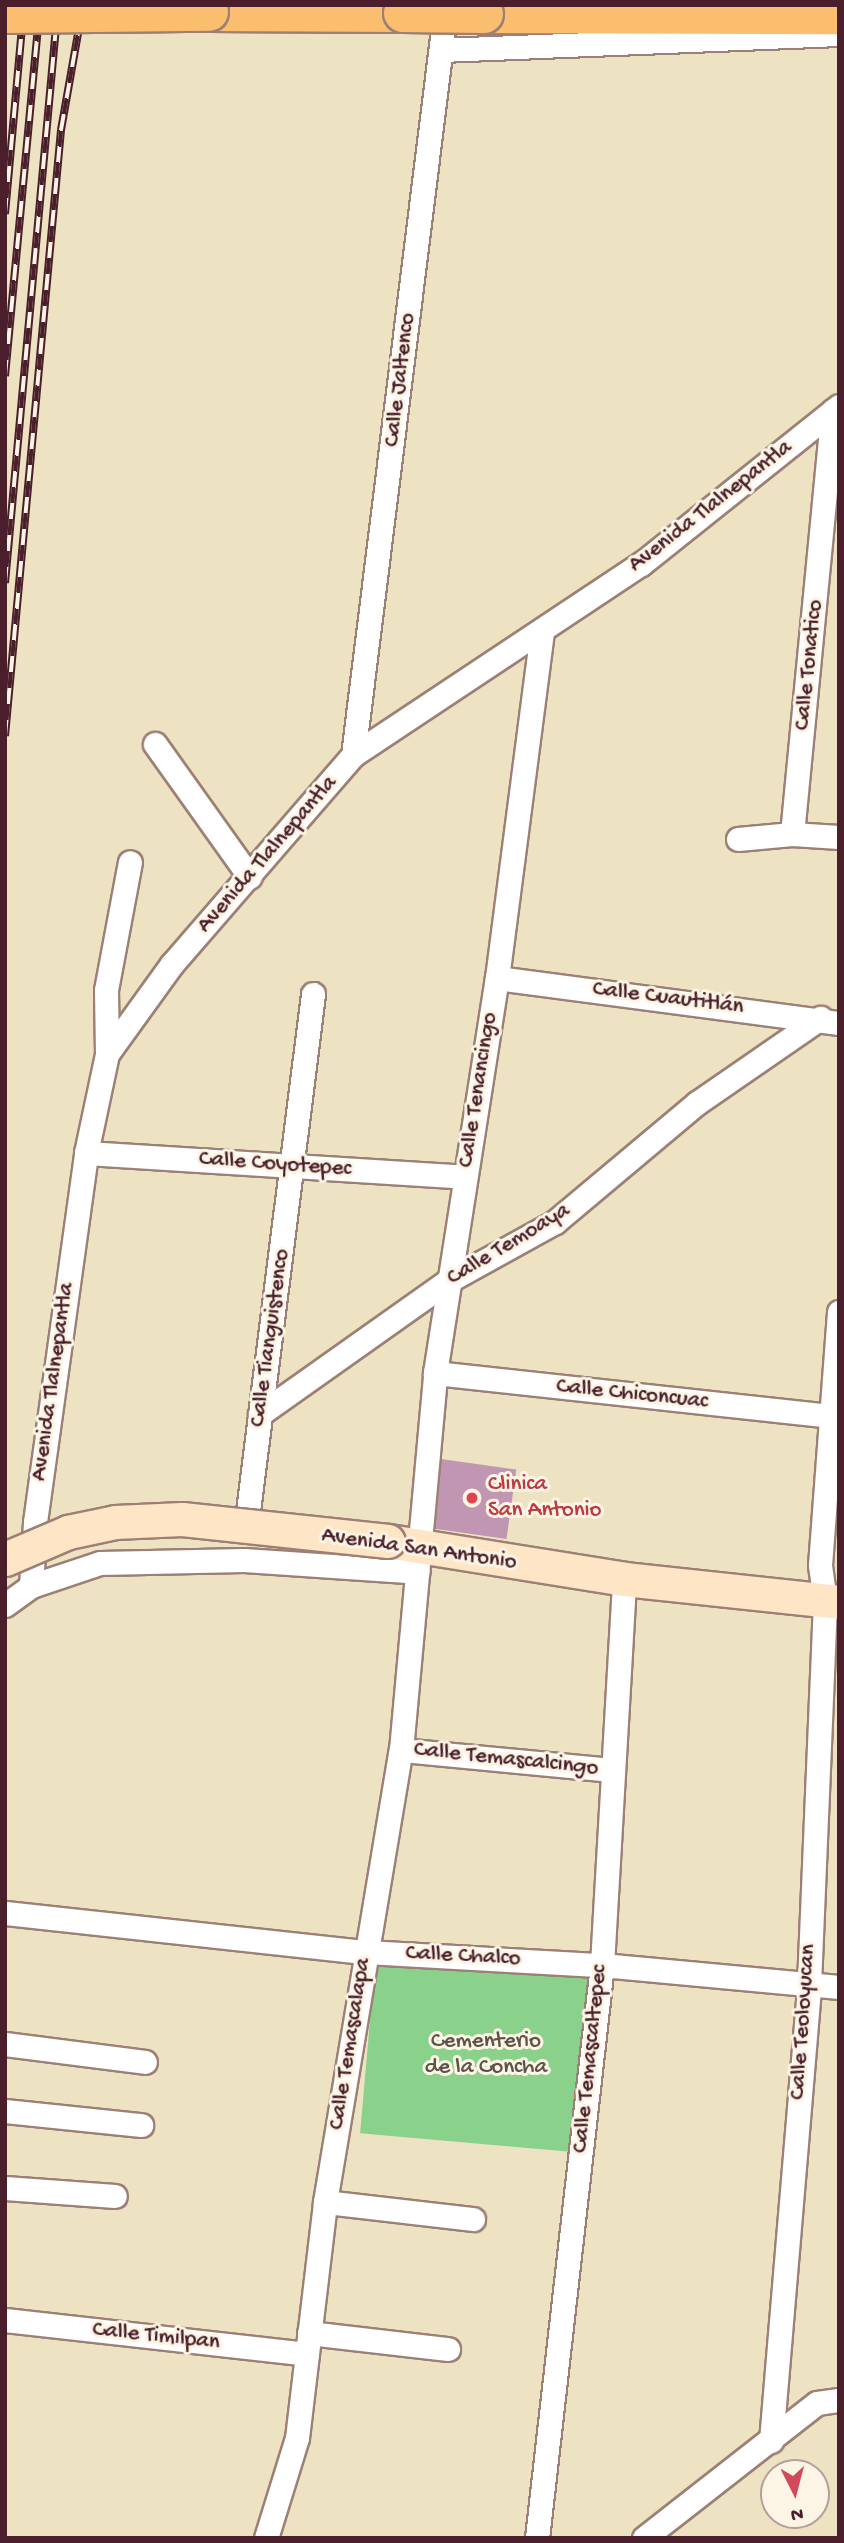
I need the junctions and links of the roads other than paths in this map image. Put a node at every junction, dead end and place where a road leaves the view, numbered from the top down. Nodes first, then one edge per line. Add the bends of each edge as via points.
1 (446, 5) edge
2 (5, 14) edge
3 (839, 15) edge
4 (839, 34) edge
5 (441, 50) junction
6 (836, 409) edge
7 (830, 570) edge
8 (542, 632) junction
9 (155, 744) dead end
10 (354, 755) junction
11 (792, 834) junction
12 (839, 837) edge
13 (738, 839) dead end
14 (130, 862) dead end
15 (250, 877) junction
16 (497, 978) junction
17 (313, 994) dead end
18 (829, 1020) edge
19 (107, 1054) junction
20 (86, 1153) junction
21 (294, 1166) junction
22 (464, 1178) junction
23 (448, 1281) junction
24 (839, 1312) edge
25 (836, 1349) edge
26 (435, 1373) junction
27 (260, 1414) junction
28 (828, 1416) junction
29 (248, 1511) dead end
30 (408, 1554) junction
31 (5, 1559) edge
32 (624, 1579) junction
33 (31, 1586) junction
34 (832, 1602) edge
35 (5, 1605) edge
36 (401, 1749) junction
37 (611, 1770) junction
38 (5, 1913) edge
39 (366, 1952) junction
40 (602, 1965) junction
41 (808, 1984) junction
42 (839, 1987) edge
43 (5, 2044) edge
44 (145, 2062) dead end
45 (5, 2111) edge
46 (141, 2125) dead end
47 (5, 2188) edge
48 (115, 2196) dead end
49 (325, 2202) junction
50 (473, 2219) dead end
51 (5, 2320) edge
52 (308, 2344) junction
53 (448, 2349) dead end
54 (832, 2400) edge
55 (771, 2441) junction
56 (266, 2538) edge
57 (537, 2538) edge
58 (644, 2538) edge

1 - 5 street, Calle Jaltenco
2 - 3 highway, bridge
4 - 5 street
5 - 10 street, Calle Jaltenco
6 - 7 street, Calle Tonatico
6 - 8 street, Avenida Tlalnepantla via 641,564
7 - 11 street, Calle Tonatico
8 - 10 street, Avenida Tlalnepantla
8 - 16 street, Calle Tenancingo
9 - 15 street
10 - 15 street, Avenida Tlalnepantla
11 - 12 street
11 - 13 street
14 - 19 street via 106,990
15 - 19 street, Avenida Tlalnepantla via 172,964
16 - 18 street, Calle Cuautitlán
16 - 22 street, Calle Tenancingo
17 - 21 street, Calle Tianguistenco
18 - 23 street, Calle Temoaya via 697,1102 555,1222
19 - 20 street, Avenida Tlalnepantla
20 - 21 street, Calle Coyotepec
20 - 33 street, Avenida Tlalnepantla via 35,1522
21 - 22 street, Calle Coyotepec
21 - 27 street, Calle Tianguistenco
22 - 23 street, Calle Tenancingo
23 - 26 street, Calle Tenancingo
23 - 27 street, Calle Temoaya
24 - 25 street, Calle Teoloyucan
25 - 28 street, Calle Teoloyucan
26 - 28 street, Calle Chiconcuac
26 - 30 street, Calle Tenancingo
27 - 29 street, Calle Tianguistenco
28 - 34 street, Calle Teoloyucan via 820,1566
30 - 31 main road, Avenida San Antonio, bridge via 182,1519 115,1521 68,1532
30 - 32 main road, Avenida San Antonio
30 - 33 street, Avenida San Antonio via 100,1563
30 - 36 street, Calle Temascalapa
32 - 34 main road, Avenida San Antonio
32 - 37 street, Calle Temascaltepec
33 - 35 street, Avenida San Antonio
34 - 41 street, Calle Teoloyucan
36 - 37 street, Calle Temascalcingo
36 - 39 street, Calle Temascalapa
37 - 40 street, Calle Temascaltepec
38 - 39 street, Calle Chalco
39 - 40 street, Calle Chalco
39 - 49 street, Calle Temascalapa
40 - 41 street, Calle Chalco
40 - 57 street, Calle Temascaltepec
41 - 42 street, Calle Chalco
41 - 55 street, Calle Teoloyucan
43 - 44 street
45 - 46 street
47 - 48 street
49 - 50 street
49 - 52 street, Calle Temascalapa
51 - 52 street, Calle Timilpan
52 - 53 street, Calle Timilpan
52 - 56 street, Calle Temascalapa via 297,2438
54 - 55 street
55 - 58 street

